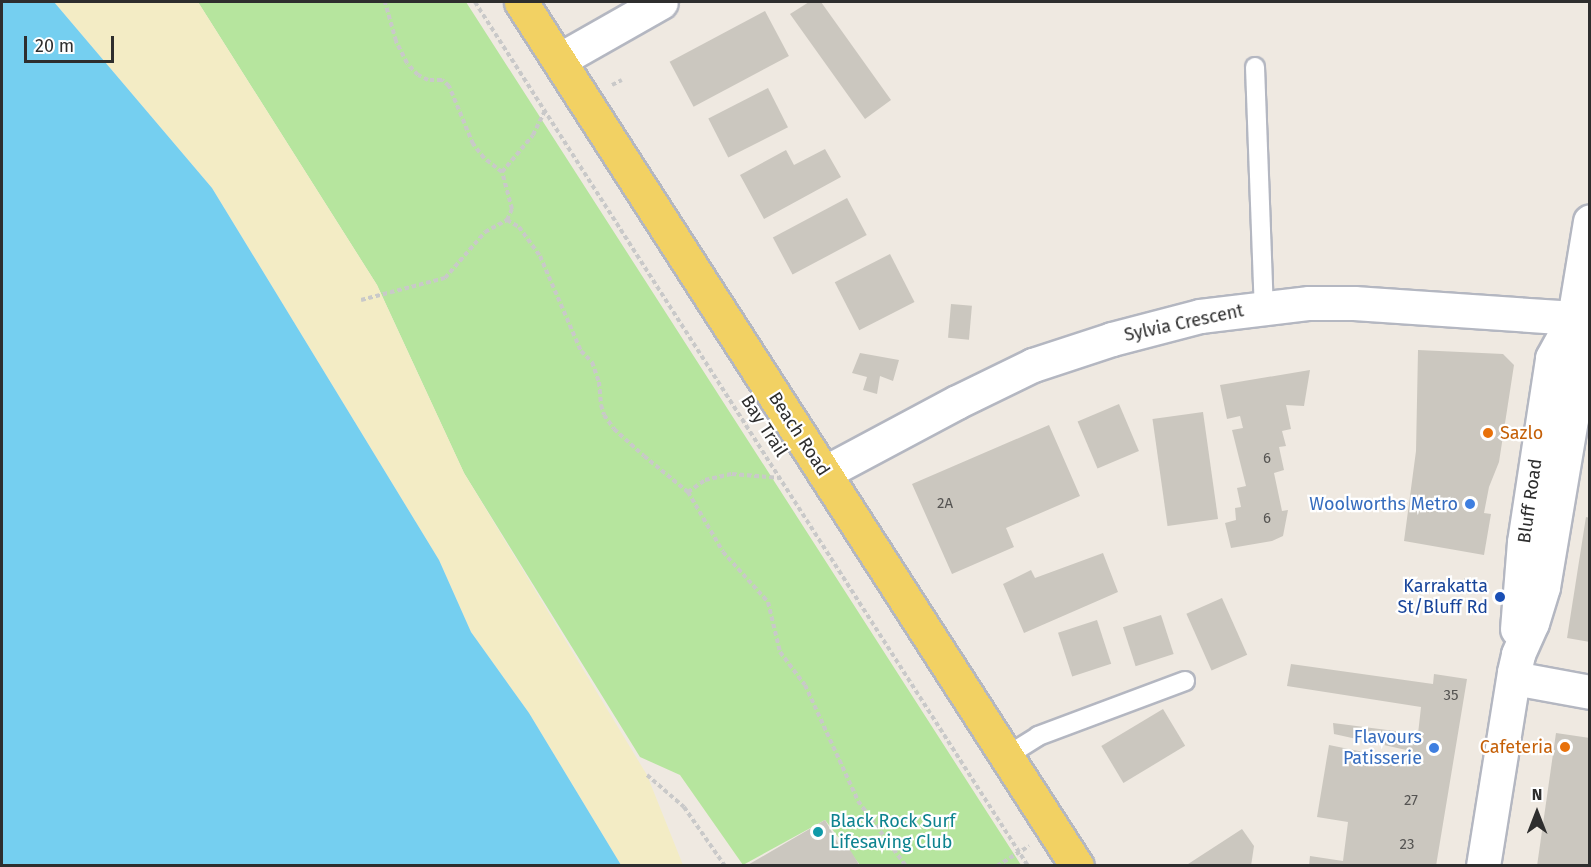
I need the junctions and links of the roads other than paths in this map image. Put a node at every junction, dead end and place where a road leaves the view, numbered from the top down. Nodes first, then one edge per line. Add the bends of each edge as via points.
1 (521, 2) edge
2 (661, 2) edge
3 (559, 60) junction
4 (1255, 67) dead end
5 (1590, 221) edge
6 (1264, 307) junction
7 (1574, 318) junction
8 (824, 473) junction
9 (1516, 666) junction
10 (1185, 681) dead end
11 (1590, 692) edge
12 (1005, 757) junction
13 (1077, 866) edge
14 (1483, 866) edge

1 - 3 main road, Beach Road
2 - 3 street
3 - 8 main road, Beach Road
4 - 6 lane
5 - 7 street, Bluff Road
6 - 7 street, Sylvia Crescent via 1354,303
6 - 8 street, Sylvia Crescent via 1166,324 1033,365
7 - 9 street, Bluff Road via 1580,360 1543,587
8 - 12 main road, Beach Road
9 - 11 street
9 - 14 street, Bluff Road
10 - 12 lane via 1038,736
12 - 13 main road, Beach Road

